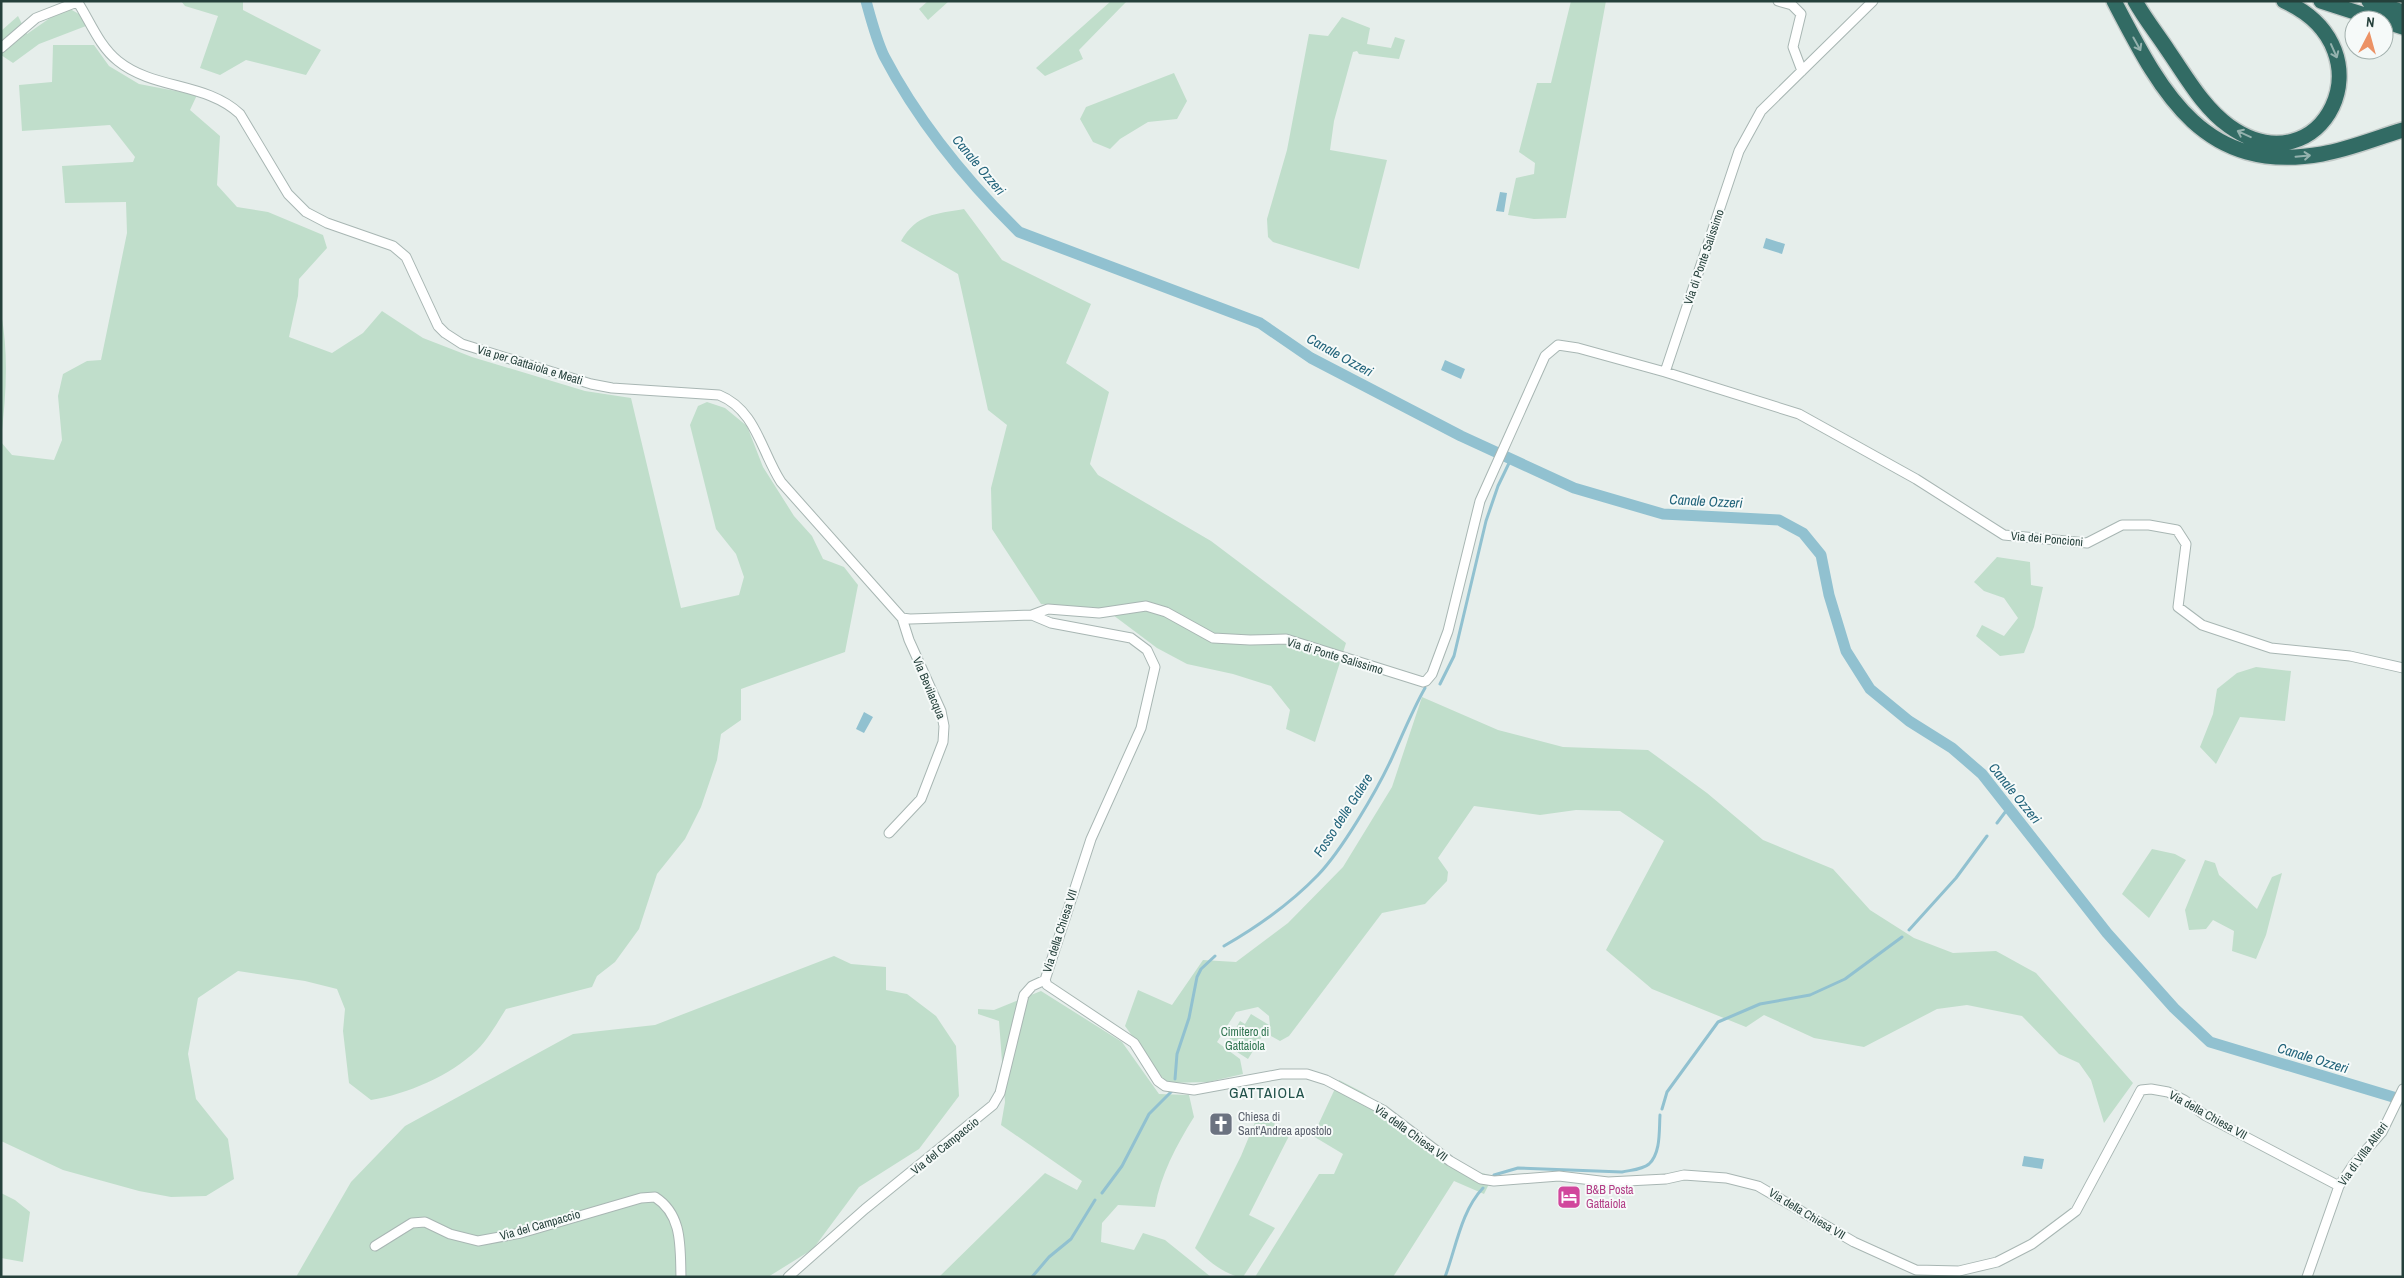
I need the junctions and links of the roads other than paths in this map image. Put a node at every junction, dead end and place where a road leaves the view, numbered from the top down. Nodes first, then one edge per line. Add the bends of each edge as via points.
1 (1778, 1) edge
2 (1873, 1) edge
3 (2114, 1) edge
4 (2135, 1) edge
5 (2284, 1) edge
6 (2321, 1) edge
7 (2370, 1) edge
8 (2398, 1) edge
9 (77, 2) edge
10 (2403, 3) edge
11 (2349, 10) edge
12 (2403, 12) edge
13 (1, 48) edge
14 (1802, 71) junction
15 (2403, 130) edge
16 (1665, 372) junction
17 (1032, 615) junction
18 (902, 618) junction
19 (2403, 668) edge
20 (889, 833) dead end
21 (1045, 980) junction
22 (2403, 1089) edge
23 (2339, 1186) junction
24 (375, 1246) dead end
25 (1917, 1273) edge
26 (681, 1277) edge
27 (788, 1277) edge
28 (2307, 1277) edge

1 - 14 street via 1792,5 1800,14 1793,47
2 - 14 street, Via di Ponte Salissimo
3 -> 15 highway via 2171,100 2200,128 2234,146 2265,155 2301,156 2340,150
5 -> 4 highway via 2304,13 2323,32 2337,56 2340,76 2338,95 2317,128 2299,138 2278,143 2250,137 2220,119 2187,79
6 - 11 highway
7 - 12 highway
8 - 10 highway
9 - 13 street via 36,18
9 - 18 street, Via per Gattaiola e Meati via 98,39 118,61 148,78 210,94 240,114 288,194 306,212 393,246 406,257 438,326 462,344 591,384 719,395 732,400 741,407 755,428 770,465 781,482
14 - 16 street, Via di Ponte Salissimo via 1761,110 1739,152
16 - 17 street, Via di Ponte Salissimo via 1558,345 1544,356 1480,502 1448,631 1432,674 1426,681 1409,679 1286,639 1213,638 1166,612 1146,606 1099,613 1048,609
16 - 19 street, Via dei Poncioni via 1799,414 1916,479 2004,535 2087,543 2122,526 2149,525 2177,530 2186,544 2178,607 2202,625 2271,648 2350,656
17 - 18 street
17 - 21 street, Via della Chiesa VII via 1051,623 1131,638 1148,650 1155,667 1140,728 1091,839
18 - 20 street, Via Bevilacqua via 941,711 944,726 943,742 921,799
21 - 25 street, Via della Chiesa VII via 1047,985 1134,1043 1158,1081 1165,1086 1194,1090 1281,1074 1307,1074 1345,1089 1383,1110 1450,1161 1481,1178 1494,1181 1559,1176 1608,1182 1684,1175 1726,1178 1758,1186 1854,1242
21 - 27 street, Via del Campaccio via 1032,986 1024,995 1000,1093 993,1105 865,1209
22 - 23 street, Via di Villa Altieri via 2387,1123
23 - 25 street, Via della Chiesa VII via 2206,1116 2168,1092 2151,1088 2141,1090 2076,1211 2032,1244 1997,1262 1958,1272
23 - 28 street, Via di Villa Altieri
24 - 26 street, Via del Campaccio via 412,1223 425,1222 450,1234 478,1241 521,1233 641,1198 655,1197 668,1209 680,1230

